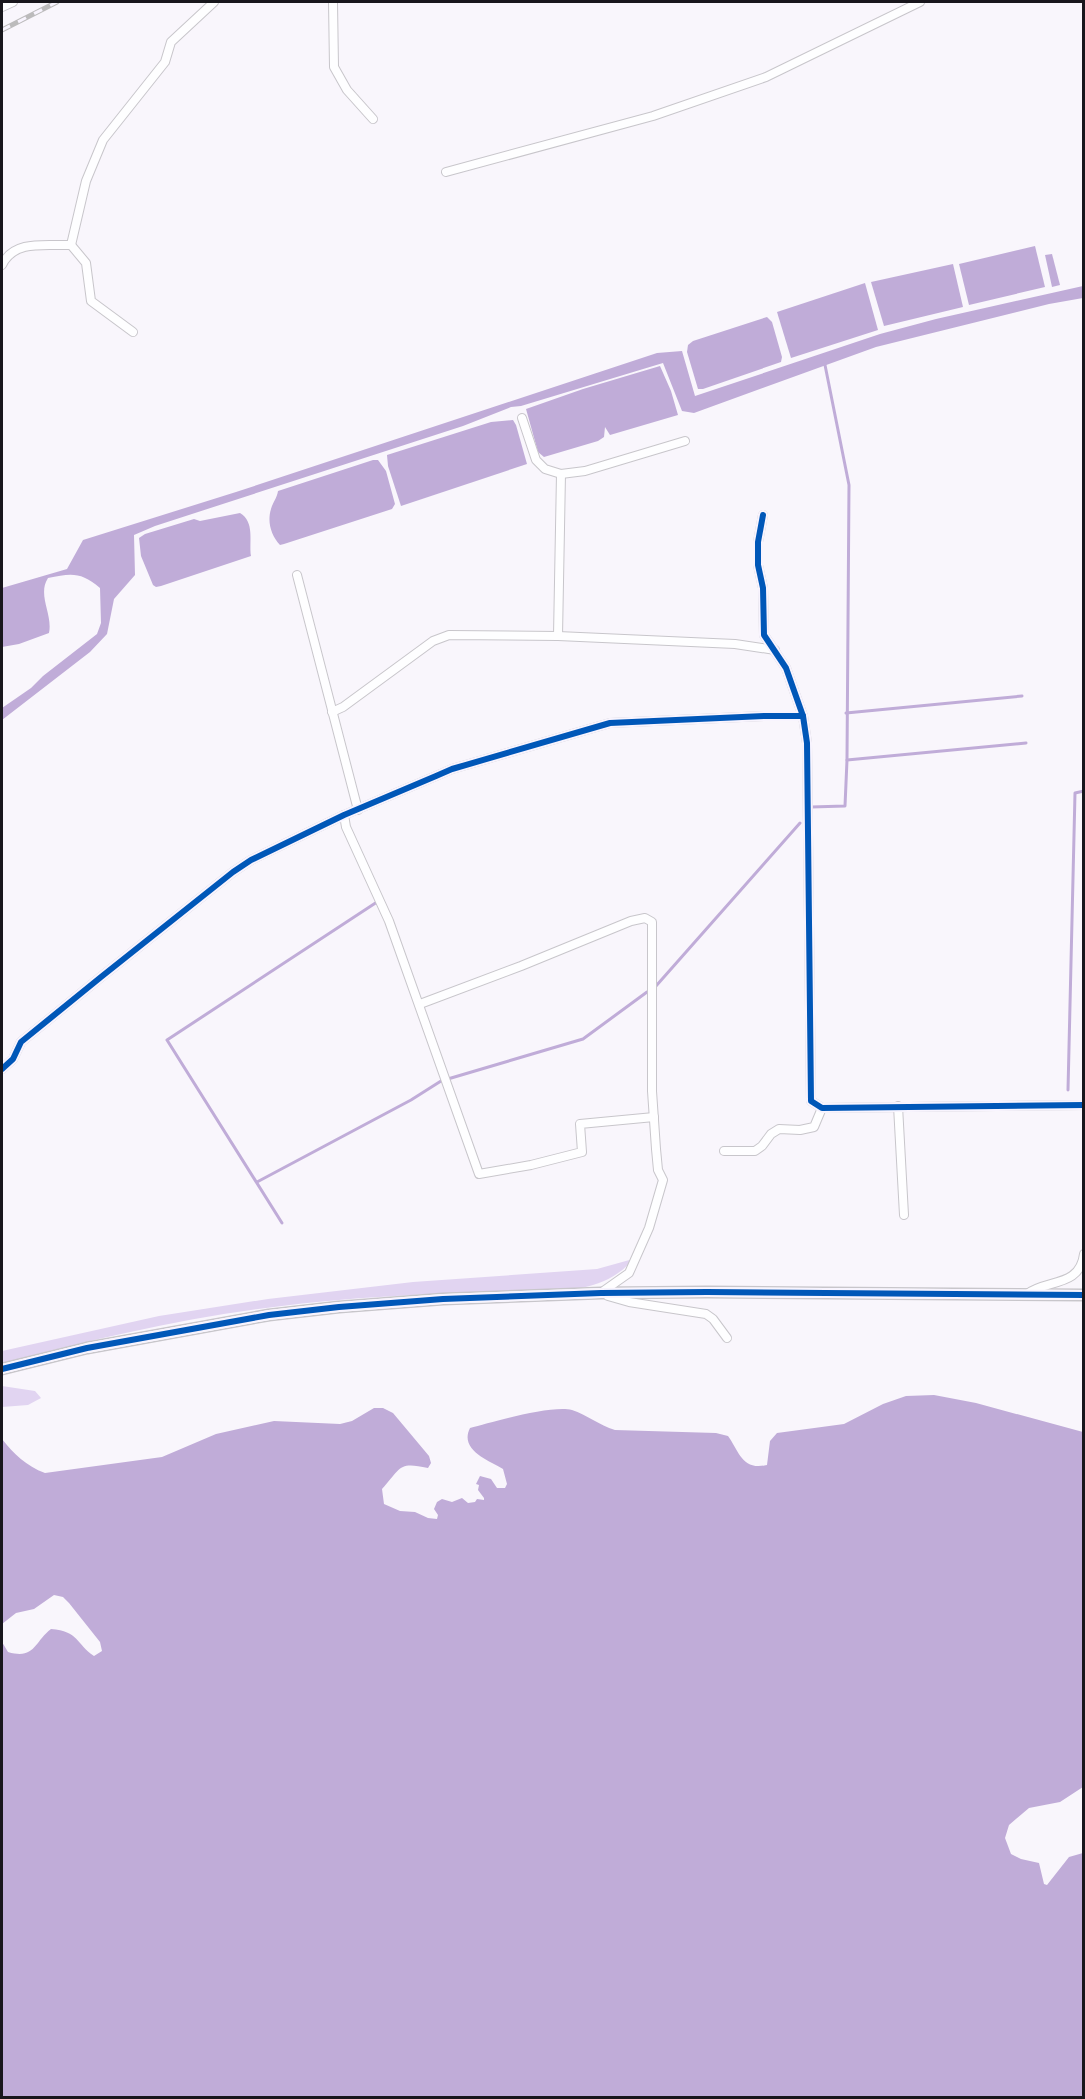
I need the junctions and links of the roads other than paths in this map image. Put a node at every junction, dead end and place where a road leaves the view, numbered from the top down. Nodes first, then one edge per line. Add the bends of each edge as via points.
1 (13, 2) edge
2 (214, 2) edge
3 (333, 2) edge
4 (920, 2) edge
5 (907, 5) edge
6 (2, 7) edge
7 (374, 119) dead end
8 (446, 172) dead end
9 (71, 245) junction
10 (2, 265) edge
11 (133, 332) dead end
12 (522, 418) dead end
13 (685, 441) dead end
14 (561, 474) junction
15 (763, 515) dead end
16 (297, 575) dead end
17 (558, 636) junction
18 (774, 650) junction
19 (332, 712) junction
20 (804, 716) junction
21 (358, 810) junction
22 (344, 816) junction
23 (420, 1004) junction
24 (2, 1069) edge
25 (1083, 1105) edge
26 (898, 1106) junction
27 (822, 1108) junction
28 (654, 1117) junction
29 (724, 1151) dead end
30 (904, 1215) dead end
31 (1083, 1254) edge
32 (601, 1293) junction
33 (1026, 1295) junction
34 (1083, 1295) edge
35 (727, 1338) dead end
36 (2, 1369) edge

1 - 6 street
2 - 9 street via 171,42 165,62 103,140 86,181
3 - 7 street via 334,67 347,90
4 - 5 street
5 - 8 street via 766,77 653,116
9 - 10 street via 25,246 12,251
9 - 11 street via 86,263 90,301
12 - 14 street via 536,460 545,469
13 - 14 street via 585,471
14 - 17 street
15 - 18 street via 758,565 763,588 764,635
16 - 19 street
17 - 18 street via 735,644
17 - 19 street via 449,635 433,641
18 - 20 street via 786,668
19 - 21 street
20 - 21 street via 610,723 452,769
20 - 27 street via 810,1088 811,1101
21 - 22 street
22 - 23 street
22 - 24 street via 280,844 233,872 21,1042 13,1059
23 - 28 street via 479,1174 582,1152 580,1124
23 - 28 street via 631,921 649,919 653,927
25 - 26 street
26 - 27 street
26 - 30 street
27 - 29 street via 814,1127 779,1129 755,1151
28 - 32 street via 658,1170 663,1180 660,1194 629,1273
31 - 33 street via 1077,1271 1063,1282 1033,1289
32 - 33 street
32 - 35 street via 629,1302 706,1314
32 - 36 street via 431,1300 269,1315 87,1348
33 - 34 street

